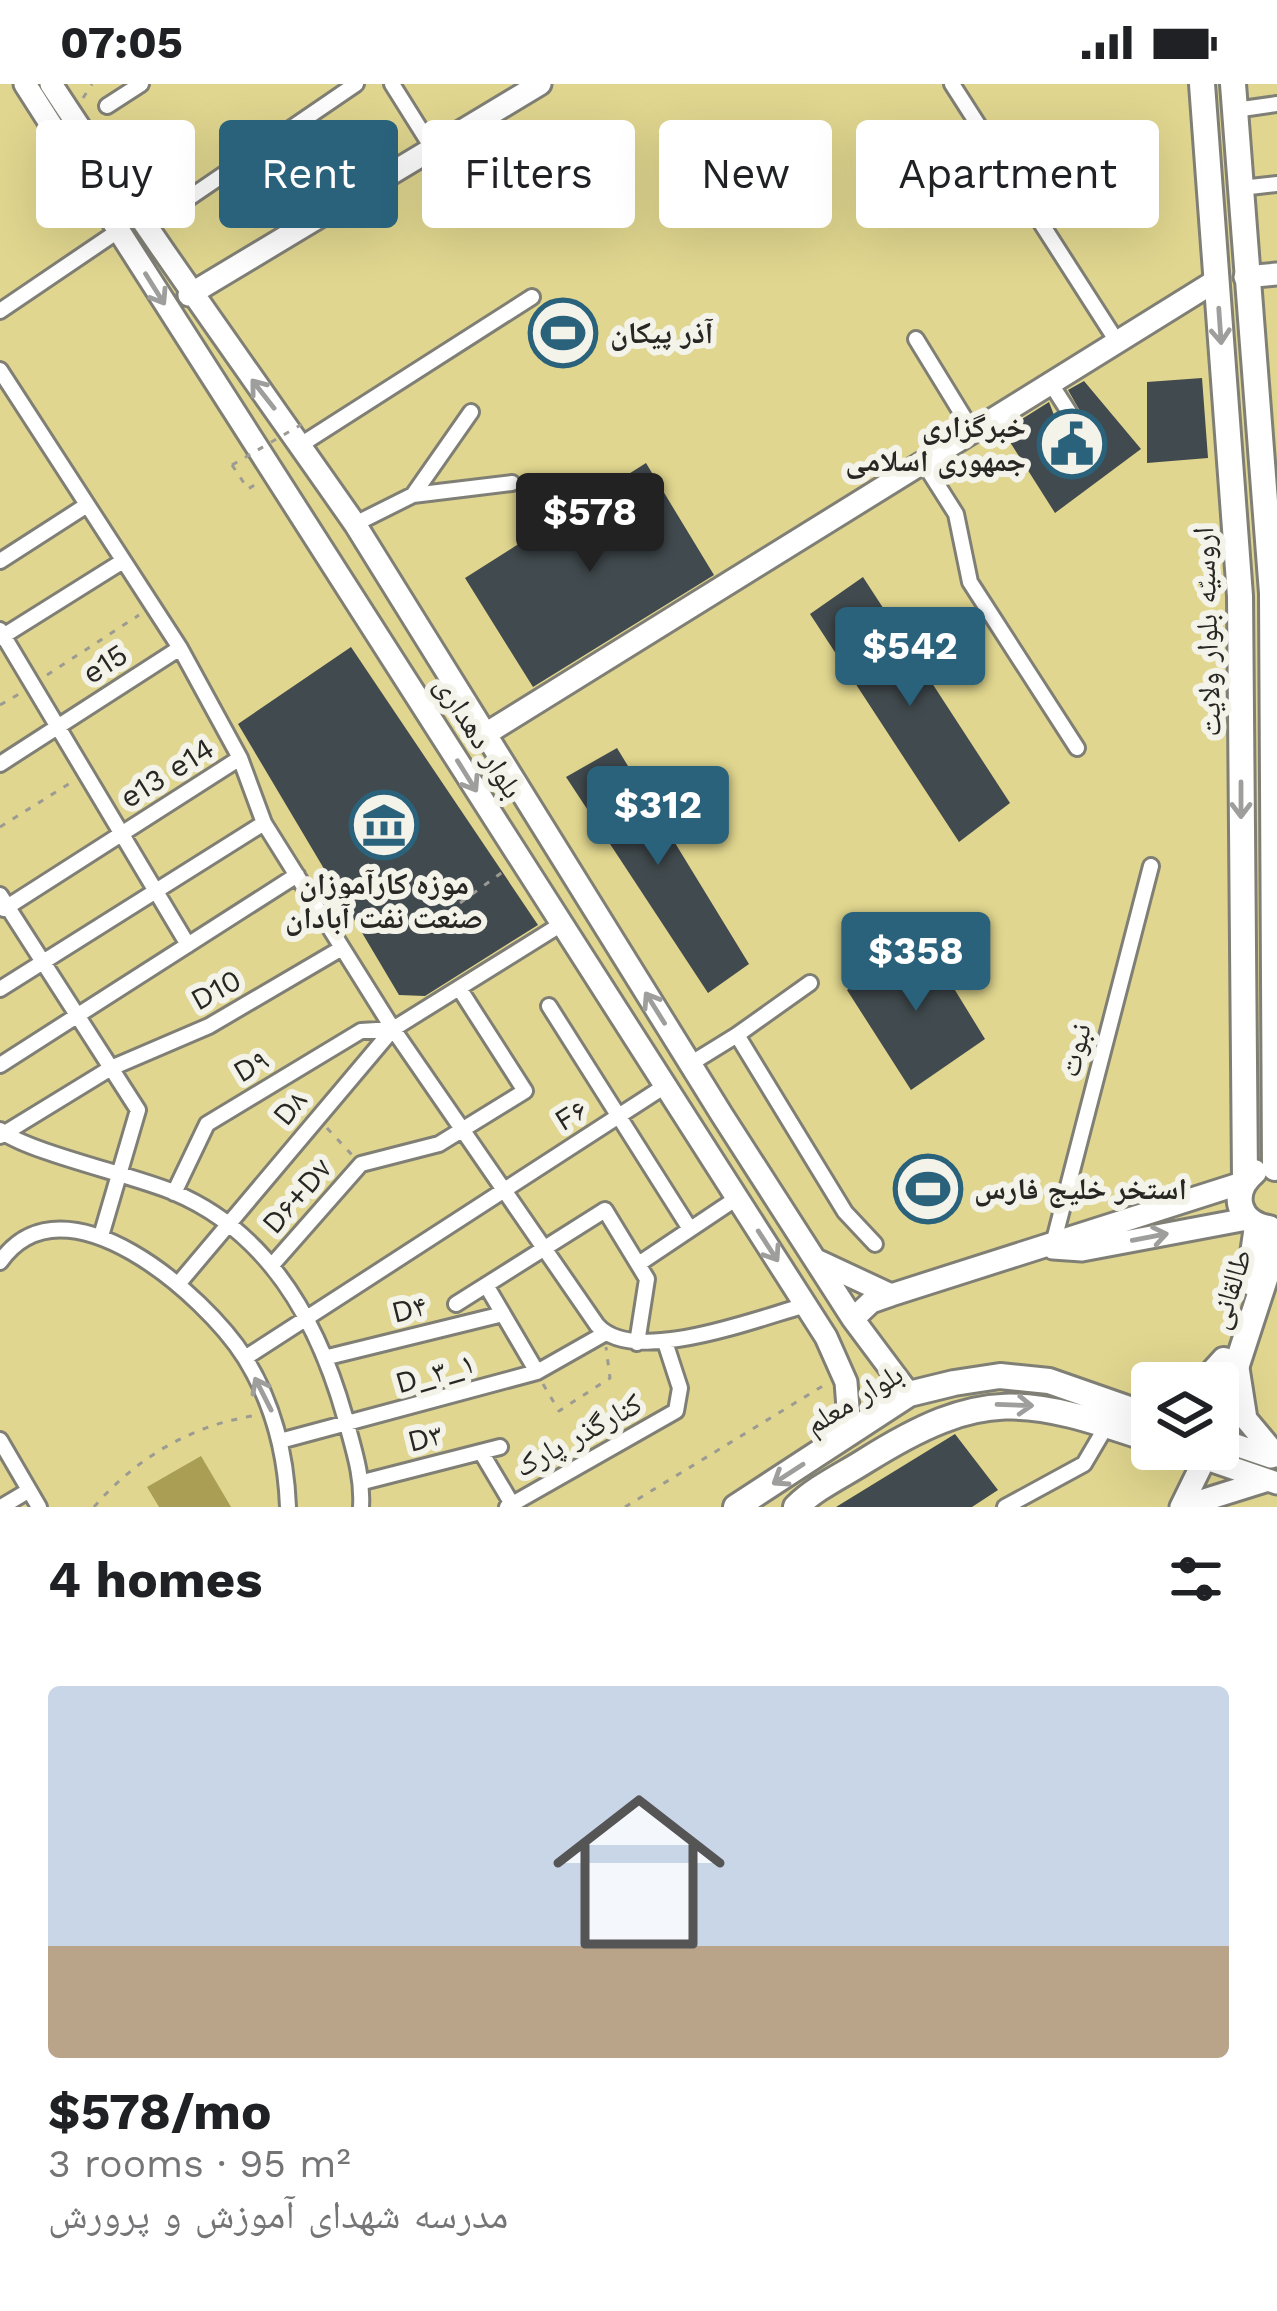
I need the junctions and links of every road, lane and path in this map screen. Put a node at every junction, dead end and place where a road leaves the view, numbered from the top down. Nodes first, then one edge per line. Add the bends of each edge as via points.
1 (25, 84) edge
2 (51, 84) edge
3 (141, 84) edge
4 (356, 84) edge
5 (392, 84) edge
6 (540, 84) edge
7 (952, 84) edge
8 (1202, 84) edge
9 (1234, 97) edge
10 (1277, 104) edge
11 (107, 106) dead end
12 (487, 118) joint
13 (484, 120) edge
14 (422, 132) edge
15 (422, 158) edge
16 (1277, 184) edge
17 (1241, 188) junction
18 (195, 195) edge
19 (118, 231) junction
20 (1277, 274) edge
21 (1246, 277) junction
22 (1217, 280) junction
23 (190, 295) junction
24 (532, 297) dead end
25 (0, 310) edge
26 (916, 339) dead end
27 (1116, 340) junction
28 (0, 370) edge
29 (1051, 384) junction
30 (471, 412) dead end
31 (1070, 424) dead end
32 (973, 432) junction
33 (303, 433) junction
34 (923, 463) junction
35 (512, 483) dead end
36 (1272, 483) edge
37 (248, 489) dead end
38 (413, 495) junction
39 (87, 505) junction
40 (355, 524) junction
41 (368, 547) junction
42 (1268, 555) junction
43 (1237, 557) junction
44 (0, 560) edge
45 (123, 560) junction
46 (337, 566) junction
47 (391, 583) junction
48 (1275, 592) edge
49 (1240, 596) junction
50 (362, 604) junction
51 (152, 606) junction
52 (1, 635) edge
53 (179, 648) junction
54 (34, 684) junction
55 (0, 705) edge
56 (1275, 723) edge
57 (60, 725) junction
58 (484, 735) junction
59 (1077, 748) dead end
60 (240, 758) junction
61 (0, 764) edge
62 (88, 772) junction
63 (1275, 797) edge
64 (264, 824) junction
65 (0, 827) edge
66 (122, 832) junction
67 (520, 860) junction
68 (1151, 866) dead end
69 (297, 875) junction
70 (157, 891) junction
71 (460, 903) dead end
72 (3, 904) edge
73 (560, 925) junction
74 (188, 945) junction
75 (342, 948) junction
76 (43, 962) junction
77 (810, 982) dead end
78 (459, 988) junction
79 (0, 989) edge
80 (549, 1006) dead end
81 (77, 1016) junction
82 (393, 1029) junction
83 (737, 1035) junction
84 (690, 1064) junction
85 (0, 1066) edge
86 (110, 1068) junction
87 (665, 1086) junction
88 (722, 1114) junction
89 (619, 1117) junction
90 (317, 1118) junction
91 (464, 1131) junction
92 (694, 1132) junction
93 (1, 1133) edge
94 (361, 1164) junction
95 (1276, 1168) edge
96 (120, 1174) junction
97 (1244, 1181) junction
98 (503, 1189) junction
99 (174, 1192) junction
100 (737, 1198) junction
101 (230, 1222) junction
102 (1265, 1228) edge
103 (690, 1229) junction
104 (101, 1236) junction
105 (875, 1244) dead end
106 (1052, 1248) junction
107 (544, 1249) junction
108 (814, 1259) junction
109 (0, 1262) edge
110 (273, 1264) junction
111 (640, 1264) junction
112 (179, 1283) junction
113 (486, 1285) junction
114 (891, 1295) junction
115 (456, 1304) dead end
116 (806, 1305) junction
117 (503, 1314) junction
118 (305, 1315) junction
119 (853, 1319) junction
120 (604, 1334) junction
121 (665, 1342) junction
122 (637, 1343) junction
123 (328, 1357) junction
124 (245, 1358) junction
125 (1228, 1362) edge
126 (537, 1372) junction
127 (843, 1374) junction
128 (908, 1394) junction
129 (1239, 1400) edge
130 (1131, 1410) edge
131 (273, 1413) junction
132 (1111, 1415) junction
133 (1131, 1416) edge
134 (347, 1426) junction
135 (1131, 1427) edge
136 (850, 1434) junction
137 (905, 1436) junction
138 (0, 1440) edge
139 (280, 1441) junction
140 (500, 1447) dead end
141 (481, 1452) junction
142 (1239, 1460) edge
143 (1275, 1469) edge
144 (1193, 1470) edge
145 (362, 1482) junction
146 (28, 1491) junction
147 (509, 1505) edge
148 (1, 1507) edge
149 (39, 1507) edge
150 (94, 1507) edge
151 (287, 1507) edge
152 (361, 1507) edge
153 (625, 1507) edge
154 (736, 1507) edge
155 (796, 1507) edge
156 (1005, 1507) edge
157 (1182, 1507) edge

1 - 19 main road, بلوار دهداری
2 - 23 main road, بلوار دهداری
3 - 11 street
4 - 18 street
5 - 14 street
6 - 12 main road
7 - 27 street
8 - 22 main road, اروسیّه بلوار ولایت
9 - 10 street
9 - 17 main road, اروسیّه بلوار ولایت
12 - 13 main road
15 - 23 main road
16 - 17 street
17 - 21 main road, اروسیّه بلوار ولایت
19 - 25 street
19 -> 46 main road, بلوار دهداری
20 - 21 main road
21 - 36 main road, اروسیّه بلوار ولایت
22 - 27 main road
22 -> 43 main road, اروسیّه بلوار ولایت
33 -> 23 main road, بلوار دهداری
24 - 33 street
26 - 32 street
27 - 29 main road
28 - 39 street
29 - 31 street
29 - 32 main road
30 - 38 street
32 - 34 main road
33 - 37 path, bridge via 232,465
33 - 40 main road, بلوار دهداری
34 - 58 main road
34 - 59 street via 956,514 970,582
35 - 38 street
36 - 42 main road, اروسیّه بلوار ولایت
38 - 40 street
39 - 44 street
39 - 45 street
40 - 41 main road, بلوار دهداری
41 - 46 main road
41 - 47 main road, بلوار دهداری
42 - 43 main road via 1253,563
42 - 48 main road, اروسیّه بلوار ولایت
43 - 49 main road, اروسیّه بلوار ولایت
45 - 51 street
45 - 52 street
46 - 50 main road, بلوار دهداری
47 - 50 main road
47 - 58 main road, بلوار دهداری
48 - 49 main road
48 - 56 main road, اروسیّه بلوار ولایت
49 -> 97 main road, اروسیّه بلوار ولایت
50 -> 67 main road, بلوار دهداری
51 - 53 street
51 - 54 path
52 - 54 street
53 - 57 street, e15
53 - 60 street
54 - 55 path
54 - 57 street
56 - 63 main road, اروسیّه بلوار ولایت
57 - 61 street, e15
57 - 62 street
84 -> 58 main road, بلوار دهداری
60 - 64 street
60 - 66 street, e13 e14
62 - 65 path
62 - 66 street
63 - 95 main road, اروسیّه بلوار ولایت
64 - 69 street
64 - 70 street
66 - 70 street
66 - 72 street, e13 e14
67 - 71 path
67 - 73 main road, بلوار دهداری
68 - 106 street, نبوت
69 - 74 street
69 - 75 street
70 - 74 street
70 - 76 street
72 - 76 street
73 - 78 street
73 - 87 main road, بلوار دهداری
74 - 81 street
75 - 82 street
75 - 86 street, D10 via 209,1026
76 - 79 street
76 - 81 street
77 - 83 street
78 - 82 street
78 - 91 street via 525,1091
80 - 89 street
81 - 85 street
81 - 86 street
82 - 90 street, D۸
82 - 91 street
82 - 99 street, D۹ via 361,1031 207,1124
83 - 84 street
83 - 105 street via 844,1212
84 - 88 main road, بلوار دهداری
86 - 93 street, D10
86 - 96 street via 138,1110
87 - 89 street, F۶
87 - 92 main road, بلوار دهداری
88 - 92 main road
88 - 108 main road, بلوار دهداری
89 - 98 street, F۶
89 - 103 street
90 - 94 path
90 - 101 street, D۸
91 - 94 street
91 - 98 street
92 - 100 main road, بلوار دهداری
93 - 96 street
94 - 110 street, D۶+D۷
95 - 97 main road
96 - 99 street
96 - 104 street
97 - 102 main road, اروسیّه بلوار ولایت via 1239,1205
97 - 106 main road via 1079,1231
98 - 107 street
98 - 118 street, F۶
99 - 101 street
100 - 103 street
100 -> 116 main road, بلوار دهداری
101 - 110 street
101 - 112 street, D۸
106 -> 102 main road
102 - 125 main road, طالقانی
103 - 111 street
104 - 109 street via 30,1234
104 - 112 street
106 - 114 main road
107 - 111 street via 605,1210
107 - 113 street
107 - 120 street
108 - 114 main road
108 - 119 main road, بلوار دهداری
110 - 118 street
111 - 122 street via 646,1279
112 - 124 street
113 - 115 street
113 - 117 street
114 - 119 main road
116 - 121 street
116 - 127 main road, بلوار دهداری
117 - 123 street, D۴
117 - 126 street
118 - 123 street
118 - 124 street, F۶
119 - 128 main road, بلوار دهداری
120 - 122 street
120 - 126 street, D_۳_۱
120 - 126 path via 610,1378 559,1411
121 - 122 street
121 - 147 street, کنارگذر پارک via 680,1388 676,1411
123 - 134 street
131 -> 124 street
126 - 134 street, D_۳_۱
127 - 136 main road, بلوار دهداری
127 - 153 path
128 - 132 main road, بلوار معلم via 1000,1376 1049,1381
128 - 136 main road, بلوار معلم
128 - 137 main road
129 - 143 main road
130 - 132 main road
131 - 139 street
131 - 150 path via 172,1443
132 - 133 main road, بلوار معلم
132 - 135 main road, بلوار معلم
137 -> 132 main road, بلوار معلم via 964,1409 1004,1403
132 - 156 street via 1084,1464
134 - 139 street, D_۳_۱
134 - 145 street
136 -> 154 main road, بلوار معلم
137 - 155 main road, بلوار معلم
138 - 146 street
139 - 151 street
140 - 141 street, D۳
141 - 145 street, D۳
141 - 147 street
142 - 143 main road
143 - 157 main road
144 - 157 main road
145 - 152 street
146 - 148 street
146 - 149 street

